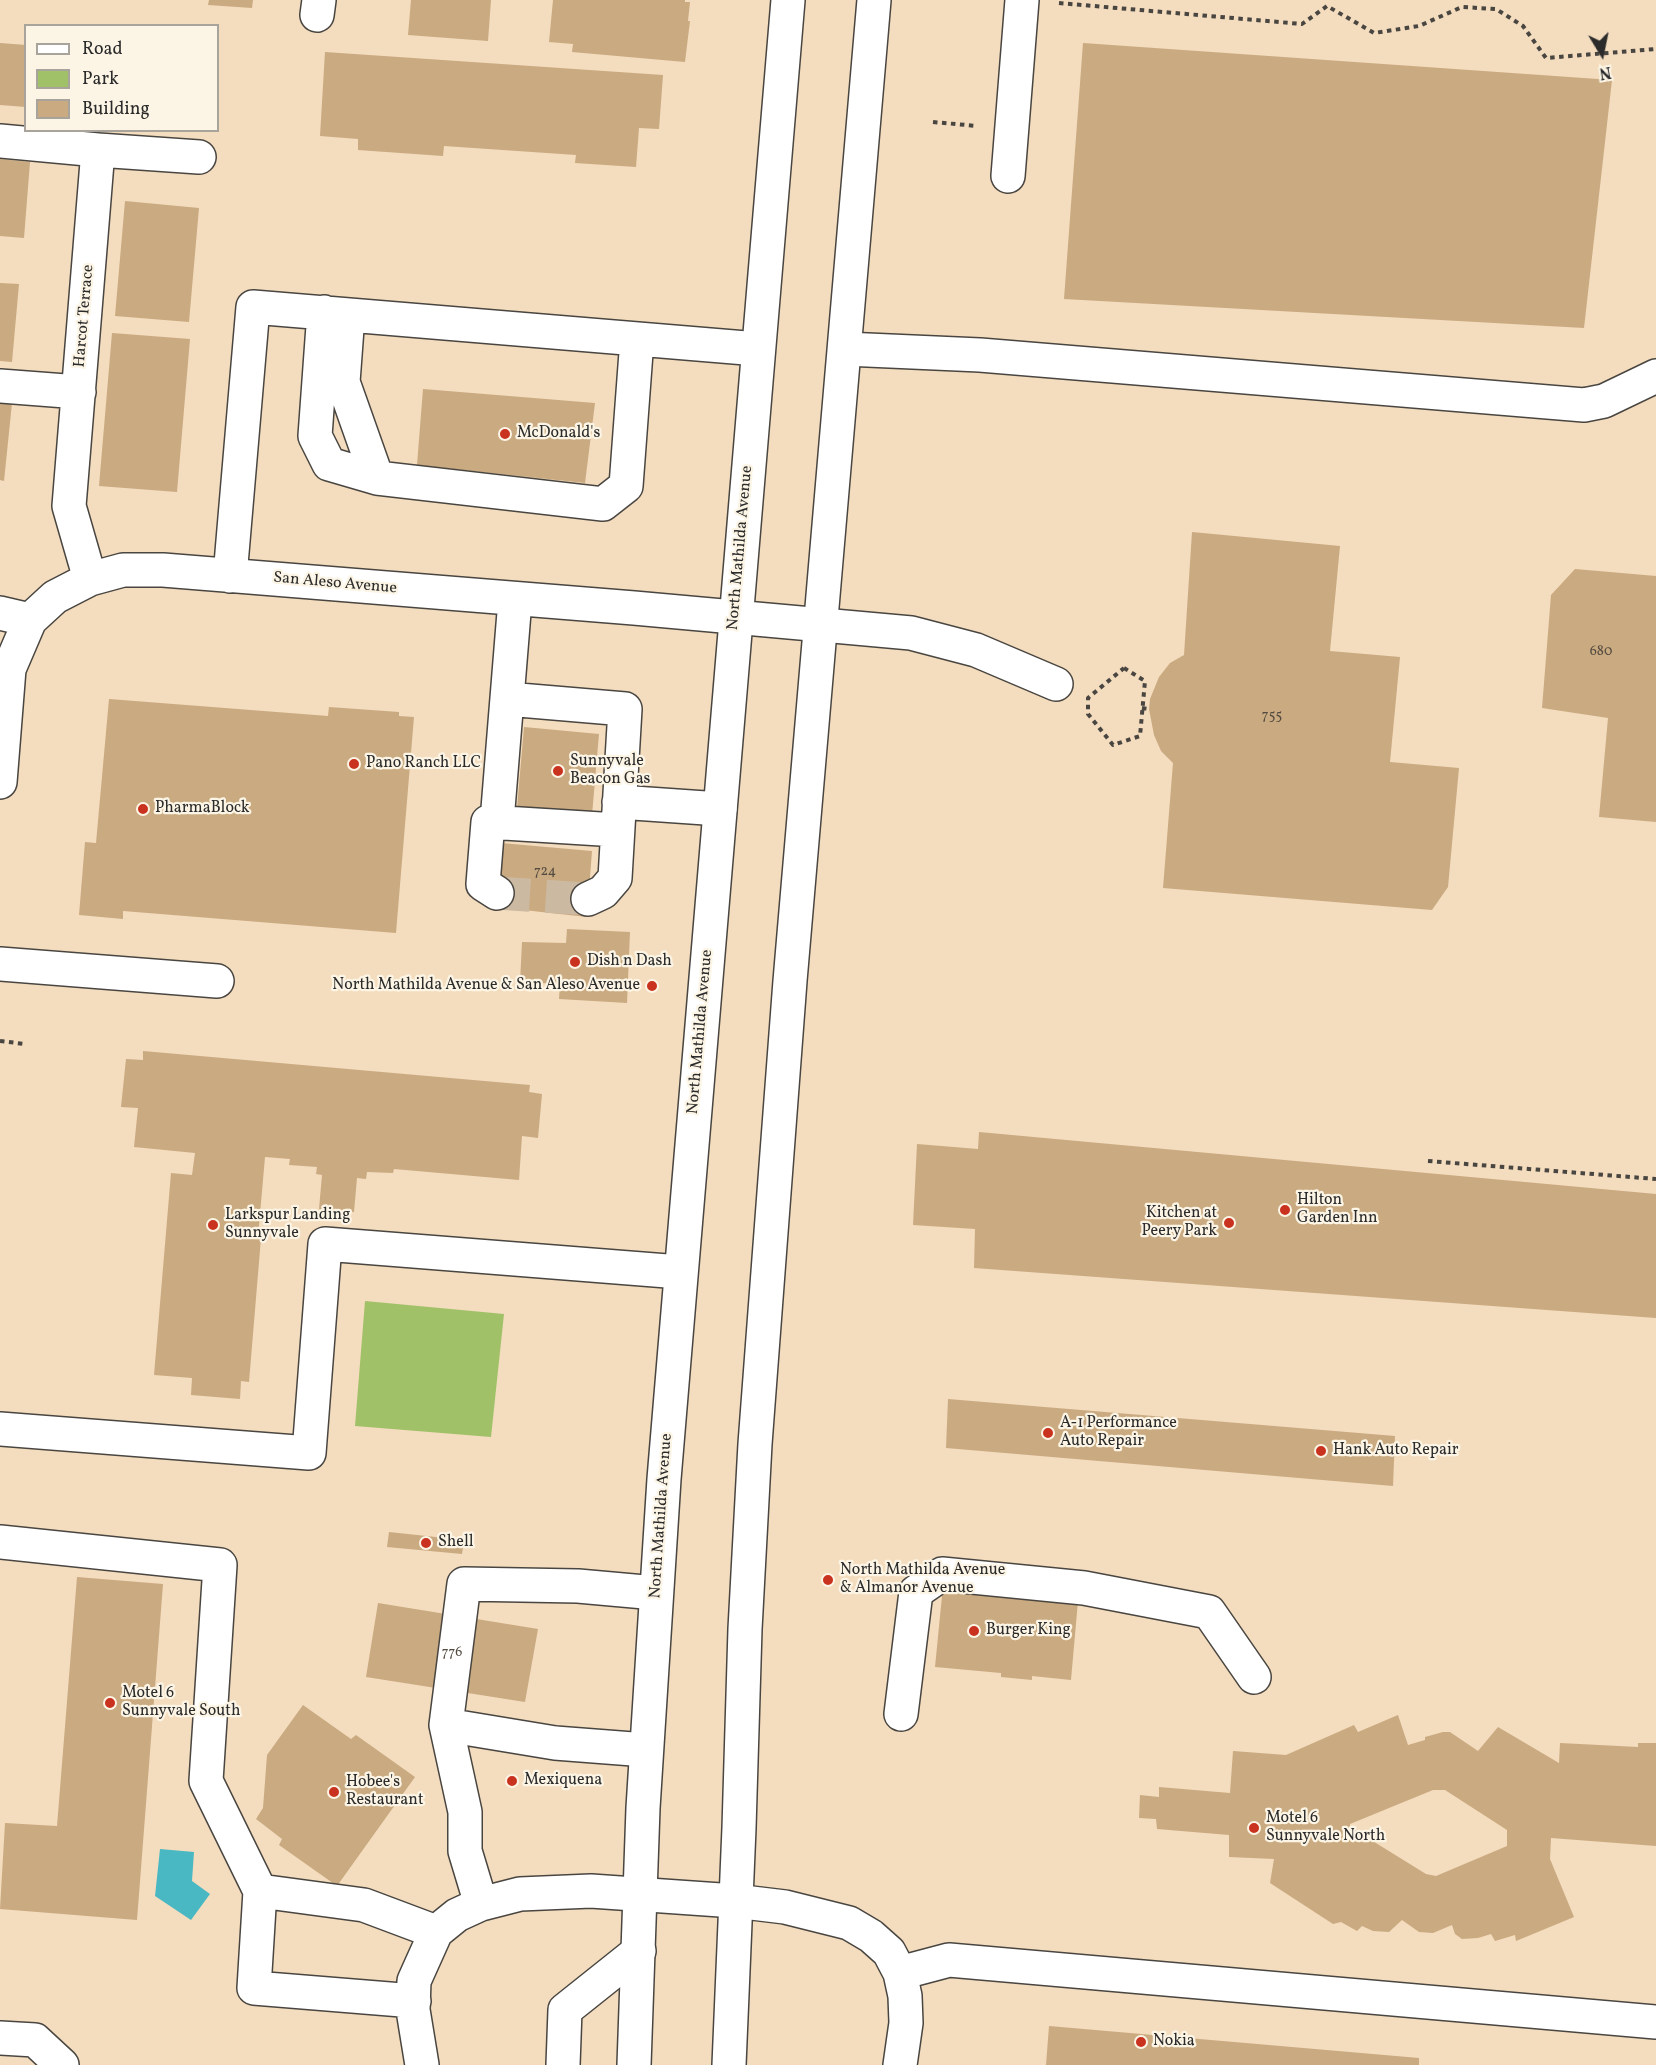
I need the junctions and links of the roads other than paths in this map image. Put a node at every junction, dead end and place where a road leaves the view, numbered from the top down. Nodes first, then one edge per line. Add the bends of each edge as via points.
1 (788, 0) edge
2 (874, 0) edge
3 (1022, 0) edge
4 (0, 141) edge
5 (98, 150) junction
6 (199, 157) dead end
7 (1008, 176) dead end
8 (336, 314) junction
9 (637, 339) junction
10 (758, 349) junction
11 (845, 349) junction
12 (1656, 376) edge
13 (0, 386) edge
14 (79, 392) junction
15 (377, 478) junction
16 (230, 576) junction
17 (90, 579) junction
18 (515, 600) junction
19 (15, 616) edge
20 (735, 617) junction
21 (820, 625) junction
22 (1056, 684) dead end
23 (507, 699) junction
24 (0, 782) edge
25 (720, 809) junction
26 (618, 816) junction
27 (497, 821) junction
28 (497, 893) dead end
29 (588, 899) tunnel mouth
30 (0, 964) edge
31 (217, 981) dead end
32 (680, 1272) junction
33 (0, 1429) edge
34 (0, 1542) edge
35 (656, 1593) junction
36 (1254, 1677) dead end
37 (901, 1714) dead end
38 (446, 1725) junction
39 (646, 1750) junction
40 (260, 1891) junction
41 (640, 1894) junction
42 (735, 1901) junction
43 (482, 1904) junction
44 (436, 1932) junction
45 (639, 1951) junction
46 (900, 1973) junction
47 (414, 2001) junction
48 (1656, 2022) edge
49 (0, 2038) edge
50 (62, 2065) edge
51 (422, 2065) edge
52 (563, 2065) edge
53 (634, 2065) edge
54 (729, 2065) edge
55 (900, 2065) edge

1 - 10 main road, North Mathilda Avenue
2 - 11 main road
3 - 7 main road
4 - 5 main road
5 - 6 main road
5 - 14 main road, Harcot Terrace
8 - 9 main road
8 - 15 main road via 343,382
8 - 15 main road via 315,436 329,464
8 - 16 main road via 253,307
9 - 10 main road
9 - 15 main road via 626,486 603,504
10 - 20 main road, North Mathilda Avenue
11 - 12 main road via 980,355 1584,405 1604,401
11 - 21 main road
13 - 14 main road
14 - 17 main road, Harcot Terrace via 69,506
16 - 17 main road, San Aleso Avenue via 123,570
16 - 18 main road, San Aleso Avenue
17 - 19 main road, San Aleso Avenue
18 - 20 main road, San Aleso Avenue
18 - 23 main road
19 - 24 main road, San Aleso Avenue
20 - 21 main road, San Aleso Avenue
20 - 25 main road, North Mathilda Avenue
21 - 22 main road, San Aleso Avenue via 921,635 976,650
21 - 42 main road via 755,1444
23 - 26 main road via 625,709
23 - 27 main road
25 - 26 main road
25 - 32 main road, North Mathilda Avenue
26 - 27 main road
26 - 29 main road via 615,878 603,892
27 - 28 main road via 488,822 483,884
30 - 31 main road
32 - 33 main road via 325,1244 309,1453
32 - 35 main road, North Mathilda Avenue
34 - 40 main road via 220,1565 206,1781
35 - 38 main road via 578,1586 464,1584
35 - 39 main road, North Mathilda Avenue
36 - 37 main road via 1209,1612 1084,1588 942,1574 916,1592
38 - 39 main road via 555,1743
38 - 43 main road via 465,1812 465,1851
39 - 41 main road, North Mathilda Avenue
40 - 44 main road via 364,1905
40 - 47 main road via 254,1988
41 - 42 main road
41 - 43 main road via 531,1893
41 - 45 main road, North Mathilda Avenue
42 - 46 main road via 785,1907 849,1923 889,1952
42 - 54 main road
43 - 44 main road via 457,1915
44 - 47 main road via 414,1981
45 - 52 main road via 565,2010
45 - 53 main road, North Mathilda Avenue
46 - 48 main road via 949,1960
46 - 55 main road via 906,2023
47 - 51 main road
49 - 50 main road via 35,2040

